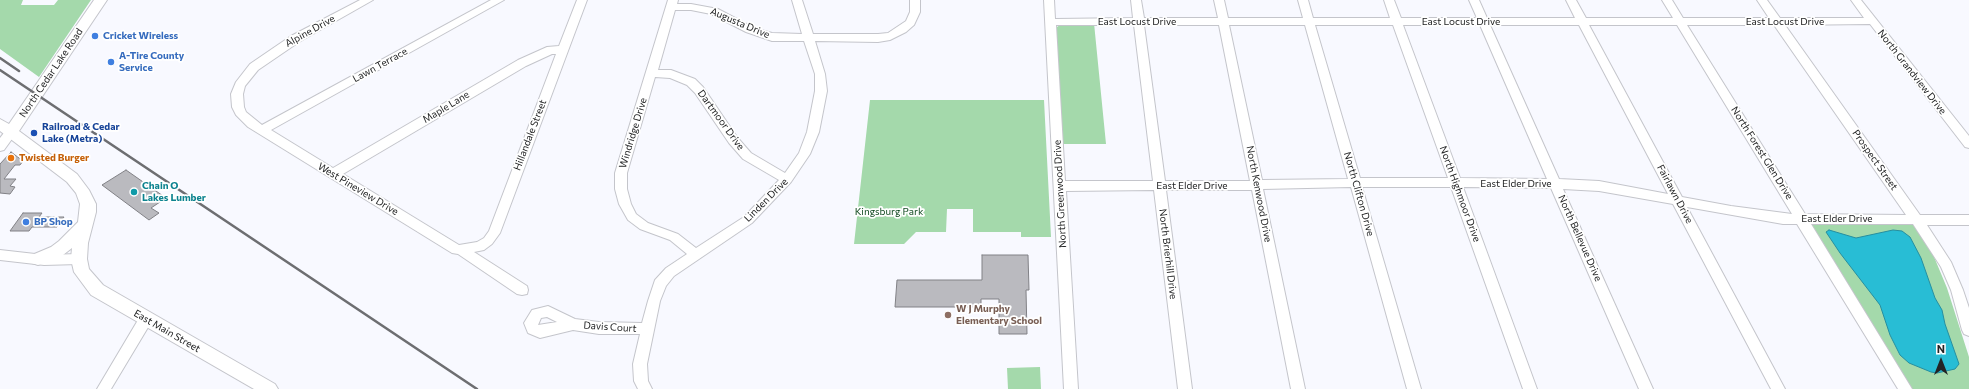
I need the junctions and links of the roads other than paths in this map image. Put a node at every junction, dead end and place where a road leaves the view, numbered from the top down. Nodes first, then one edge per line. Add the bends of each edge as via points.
1 (101, 0) edge
2 (368, 0) edge
3 (499, 0) edge
4 (582, 0) edge
5 (797, 0) edge
6 (915, 0) edge
7 (1049, 0) edge
8 (1136, 0) edge
9 (1219, 0) edge
10 (1303, 0) edge
11 (1389, 0) edge
12 (1474, 0) edge
13 (1571, 0) edge
14 (1668, 0) edge
15 (1762, 0) edge
16 (1856, 0) edge
17 (672, 4) edge
18 (1872, 21) junction
19 (1050, 22) junction
20 (1139, 22) junction
21 (1223, 22) junction
22 (1309, 22) junction
23 (1397, 22) junction
24 (1484, 22) junction
25 (1583, 22) junction
26 (1681, 22) junction
27 (1777, 22) junction
28 (809, 38) junction
29 (562, 50) junction
30 (254, 67) joint
31 (651, 73) junction
32 (5, 128) edge
33 (262, 130) junction
34 (1969, 144) edge
35 (0, 146) edge
36 (333, 174) junction
37 (787, 179) junction
38 (1356, 184) junction
39 (1456, 184) junction
40 (1556, 184) junction
41 (1258, 185) junction
42 (1059, 186) junction
43 (1160, 186) junction
44 (1678, 200) junction
45 (1802, 219) junction
46 (1916, 219) junction
47 (1969, 220) edge
48 (85, 224) junction
49 (461, 250) junction
50 (695, 254) junction
51 (1, 257) edge
52 (38, 259) junction
53 (79, 259) junction
54 (522, 290) dead end
55 (1966, 313) edge
56 (146, 319) junction
57 (573, 324) dead end
58 (648, 329) junction
59 (1969, 330) edge
60 (104, 389) edge
61 (269, 389) edge
62 (645, 389) edge
63 (1070, 389) edge
64 (1185, 389) edge
65 (1298, 389) edge
66 (1414, 389) edge
67 (1530, 389) edge
68 (1646, 389) edge
69 (1778, 389) edge
70 (1905, 389) edge

1 - 32 main road, North Cedar Lake Road
2 - 30 street, Alpine Drive via 295,39
3 - 33 street, Lawn Terrace
4 - 29 street, Hillandale Street
5 - 28 street, Linden Drive
6 - 28 street, Augusta Drive via 915,12 910,23 890,36
7 - 19 street, North Greenwood Drive
8 - 20 street, North Brierhill Drive
9 - 21 street, North Kenwood Drive
10 - 22 street, North Clifton Drive
11 - 23 street, North Highmoor Drive
12 - 24 street, North Bellevue Drive
13 - 25 street, Fairlawn Drive
14 - 26 street, North Forest Glen Drive
15 - 27 street, Prospect Street
16 - 18 street, North Grandview Drive
17 - 28 street, Augusta Drive via 714,11 750,30 772,37
17 - 31 street, Windridge Drive
18 - 27 street, East Locust Drive
18 - 34 street, North Grandview Drive
19 - 20 street, East Locust Drive
19 - 42 street, North Greenwood Drive
20 - 21 street, East Locust Drive
20 - 43 street, North Brierhill Drive
21 - 22 street, East Locust Drive
21 - 41 street, North Kenwood Drive
22 - 23 street, East Locust Drive
22 - 38 street, North Clifton Drive
23 - 24 street, East Locust Drive
23 - 39 street, North Highmoor Drive
24 - 25 street, East Locust Drive
24 - 40 street, North Bellevue Drive
25 - 26 street, East Locust Drive
25 - 44 street, Fairlawn Drive
26 - 27 street, East Locust Drive
26 - 45 street, North Forest Glen Drive
27 - 46 street, Prospect Street
28 - 37 street, Linden Drive via 820,74 819,108 804,154
29 - 36 street, Maple Lane via 550,50 522,62
29 - 49 street, Hillandale Street via 494,233 480,246
30 - 33 street, West Pineview Drive via 240,85 237,94 238,107 242,116
31 - 37 street, Dartmoor Drive via 671,74 691,82 733,140 748,156
31 - 50 street, Windridge Drive via 621,174 621,189 632,217 644,226 674,237
32 - 35 street, North Cedar Lake Road
32 - 48 main road via 72,178 82,190 88,204
33 - 36 street, West Pineview Drive
36 - 49 street, West Pineview Drive
37 - 50 street, Linden Drive via 748,220
38 - 39 street, East Elder Drive
38 - 41 street, East Elder Drive
38 - 66 street, North Clifton Drive
39 - 40 street, East Elder Drive
39 - 67 street, North Highmoor Drive
40 - 44 street, East Elder Drive via 1599,186
40 - 68 street, North Bellevue Drive
41 - 43 street, East Elder Drive
41 - 65 street, North Kenwood Drive
42 - 43 street, East Elder Drive
42 - 63 street, North Greenwood Drive
43 - 64 street, North Brierhill Drive
44 - 45 street, East Elder Drive via 1730,211 1783,219
44 - 69 street, Fairlawn Drive
45 - 46 street, East Elder Drive
45 - 70 street, North Forest Glen Drive
46 - 47 street, East Elder Drive
46 - 55 street, Prospect Street via 1947,266
48 - 52 main road via 57,251
48 - 53 main road
49 - 54 street, West Pineview Drive
50 - 58 street, Linden Drive via 670,272 660,284
51 - 52 street
52 - 53 street
53 - 56 main road, East Main Street via 82,272 97,290
55 - 59 street, Prospect Street
56 - 60 street
56 - 61 main road, East Main Street
57 - 58 street, Davis Court via 599,328
58 - 62 street, Linden Drive via 640,364 641,382

